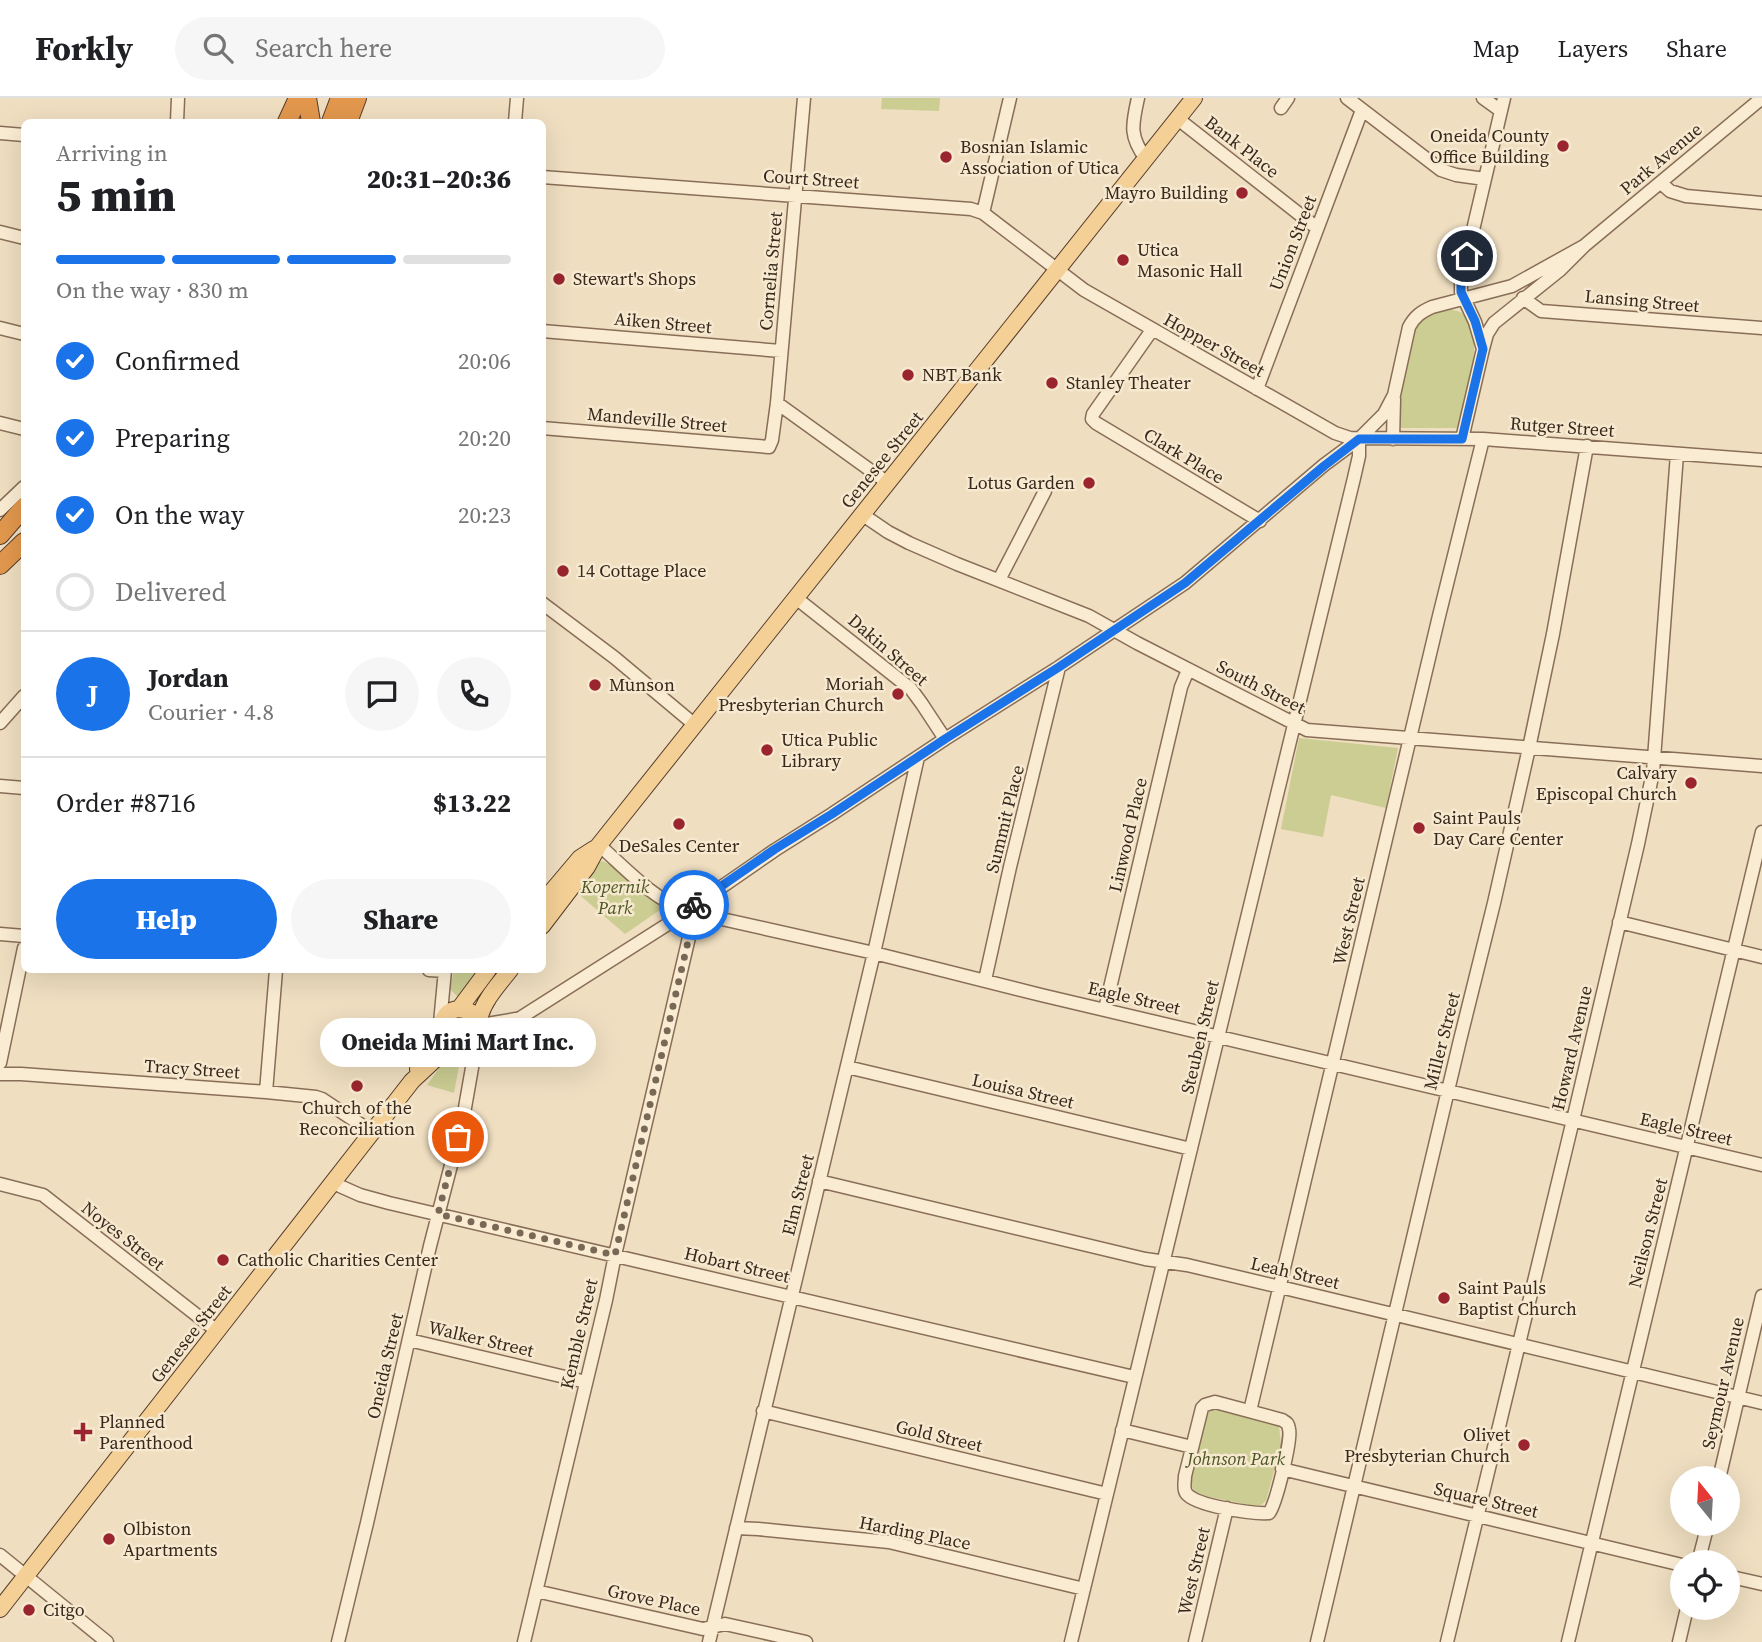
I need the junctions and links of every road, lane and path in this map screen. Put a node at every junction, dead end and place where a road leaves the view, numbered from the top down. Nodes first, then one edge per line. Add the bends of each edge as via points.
1 (178, 98) edge
2 (298, 98) edge
3 (307, 98) edge
4 (517, 98) edge
5 (804, 98) edge
6 (1010, 98) edge
7 (1138, 98) edge
8 (1194, 98) edge
9 (1347, 98) edge
10 (1483, 98) edge
11 (1762, 98) edge
12 (350, 100) edge
13 (1502, 105) edge
14 (1362, 110) junction
15 (177, 119) edge
16 (288, 119) edge
17 (310, 119) edge
18 (334, 119) edge
19 (348, 119) edge
20 (515, 119) edge
21 (1178, 119) junction
22 (0, 133) edge
23 (21, 135) edge
24 (1146, 159) junction
25 (546, 177) edge
26 (1485, 179) junction
27 (1661, 183) junction
28 (796, 195) junction
29 (1762, 203) edge
30 (983, 213) junction
31 (1317, 228) junction
32 (0, 232) edge
33 (21, 237) edge
34 (1584, 246) junction
35 (1058, 270) junction
36 (1523, 298) junction
37 (1464, 299) junction
38 (0, 328) edge
39 (1762, 328) edge
40 (1152, 330) junction
41 (546, 331) edge
42 (21, 333) edge
43 (1483, 349) junction
44 (781, 351) junction
45 (1257, 389) junction
46 (1394, 395) junction
47 (777, 403) junction
48 (0, 423) edge
49 (21, 428) edge
50 (546, 428) edge
51 (1359, 439) junction
52 (1393, 439) junction
53 (1462, 439) junction
54 (1483, 439) junction
55 (1587, 446) junction
56 (769, 447) joint
57 (1677, 454) junction
58 (1762, 460) edge
59 (888, 483) junction
60 (21, 489) edge
61 (1045, 491) dead end
62 (0, 510) edge
63 (21, 512) edge
64 (863, 515) junction
65 (1260, 520) junction
66 (21, 525) edge
67 (0, 536) edge
68 (21, 545) edge
69 (0, 546) edge
70 (0, 565) edge
71 (999, 580) junction
72 (796, 598) junction
73 (546, 606) edge
74 (1114, 630) junction
75 (1059, 667) junction
76 (1188, 670) junction
77 (21, 699) edge
78 (0, 723) edge
79 (1294, 724) junction
80 (695, 725) junction
81 (1410, 738) junction
82 (945, 739) junction
83 (1529, 748) junction
84 (918, 757) junction
85 (1654, 759) junction
86 (1762, 766) edge
87 (0, 786) edge
88 (21, 788) edge
89 (1762, 832) edge
90 (599, 845) junction
91 (546, 898) edge
92 (686, 911) junction
93 (546, 921) edge
94 (1619, 922) junction
95 (0, 934) edge
96 (21, 936) edge
97 (1733, 950) junction
98 (874, 953) junction
99 (1762, 957) edge
100 (21, 962) edge
101 (276, 973) edge
102 (445, 973) edge
103 (486, 973) edge
104 (508, 973) edge
105 (985, 981) junction
106 (442, 992) junction
107 (458, 1009) junction
108 (1104, 1009) junction
109 (520, 1018) junction
110 (480, 1023) junction
111 (439, 1027) junction
112 (1218, 1035) junction
113 (477, 1044) junction
114 (453, 1051) junction
115 (0, 1063) edge
116 (1333, 1063) junction
117 (847, 1067) junction
118 (0, 1074) edge
119 (412, 1081) junction
120 (1448, 1090) junction
121 (266, 1092) junction
122 (467, 1098) junction
123 (1573, 1120) junction
124 (372, 1132) junction
125 (1686, 1147) junction
126 (1191, 1149) junction
127 (1762, 1165) edge
128 (819, 1181) junction
129 (333, 1183) junction
130 (0, 1184) edge
131 (438, 1214) junction
132 (615, 1255) junction
133 (1163, 1262) junction
134 (1280, 1287) junction
135 (791, 1296) junction
136 (1762, 1296) edge
137 (1395, 1314) junction
138 (218, 1331) junction
139 (409, 1340) junction
140 (1518, 1344) junction
141 (1632, 1372) junction
142 (1134, 1377) junction
143 (586, 1382) junction
144 (1738, 1397) junction
145 (1762, 1403) edge
146 (763, 1411) junction
147 (1250, 1411) junction
148 (1122, 1430) junction
149 (1192, 1447) junction
150 (1721, 1466) edge
151 (1283, 1469) junction
152 (1353, 1487) junction
153 (1107, 1494) junction
154 (1227, 1508) junction
155 (1478, 1516) junction
156 (736, 1528) junction
157 (1591, 1543) junction
158 (0, 1555) edge
159 (1670, 1562) edge
160 (26, 1576) junction
161 (1740, 1579) edge
162 (1762, 1584) edge
163 (1084, 1589) junction
164 (536, 1591) junction
165 (0, 1609) edge
166 (1685, 1620) edge
167 (713, 1626) junction
168 (107, 1642) edge
169 (338, 1642) edge
170 (524, 1642) edge
171 (709, 1642) edge
172 (806, 1642) edge
173 (1071, 1642) edge
174 (1195, 1642) edge
175 (1317, 1642) edge
176 (1447, 1642) edge
177 (1568, 1642) edge
178 (1679, 1642) edge

1 - 15 street
2 - 16 highway
3 - 17 highway
4 - 20 street
5 - 28 street, Cornelia Street
6 - 30 street
7 - 24 street via 1133,135
8 - 21 main road, Genesee Street
9 - 14 street
10 - 13 street
11 - 27 street, Park Avenue
12 - 18 highway
12 - 19 highway
13 - 26 street
14 - 26 street via 1441,170
14 - 31 street, Union Street
21 - 24 main road, Genesee Street
21 - 31 street, Bank Place
22 - 23 street
24 - 35 main road, Genesee Street
25 - 28 street, Court Street
26 - 37 street via 1461,281
27 - 29 street via 1686,196
27 - 34 street, Park Avenue
28 - 30 street, Court Street
28 - 44 street, Cornelia Street
30 - 35 street, Court Street
31 - 45 street, Union Street
32 - 33 street
34 - 36 street, Park Avenue
34 - 37 street, Park Avenue via 1512,286
35 - 40 street, Hopper Street
35 - 59 main road, Genesee Street
36 - 39 street, Lansing Street via 1541,311
36 - 43 street, Park Avenue via 1494,323
37 - 43 street
37 - 46 street, Park Avenue via 1432,307 1413,320
38 - 42 street
40 - 45 street, Hopper Street
40 - 65 street, Clark Place via 1093,419
41 - 44 street, Aiken Street
43 - 53 street, Park Avenue
44 - 47 street, Cornelia Street
45 - 51 street, Hopper Street via 1335,433
46 - 51 street via 1384,414
46 - 52 street
47 - 56 street, Cornelia Street
47 - 59 street
48 - 49 street
50 - 56 street, Mandeville Street
51 - 52 street, Rutger Street
51 - 65 street
51 - 79 street, Steuben Street via 1354,478
52 - 53 street, Rutger Street
53 - 54 street, Rutger Street
54 - 55 street, Rutger Street
54 - 81 street, West Street
55 - 57 street, Rutger Street
55 - 83 street, Miller Street
57 - 58 street, Rutger Street
57 - 85 street, Howard Avenue
59 - 64 main road, Genesee Street
60 - 62 street
61 - 71 street
63 - 67 highway
64 - 71 street, South Street via 909,543
64 - 72 main road, Genesee Street
65 - 74 street via 1185,583
66 - 69 highway
68 - 70 highway
71 - 74 street, South Street
72 - 80 main road, Genesee Street
72 - 82 street, Dakin Street via 911,690
73 - 80 street
74 - 75 street
74 - 76 street, South Street
75 - 82 street
75 - 105 street, Summit Place
76 - 79 street, South Street
76 - 108 street, Linwood Place
77 - 78 street
79 - 81 street, South Street via 1307,730
79 - 112 street, Steuben Street
80 - 90 main road, Genesee Street
81 - 83 street, South Street
81 - 116 street, West Street
82 - 84 street
83 - 85 street, South Street
83 - 120 street, Miller Street
84 - 92 street
84 - 98 street, Elm Street
85 - 86 street, South Street
85 - 94 street, Howard Avenue
87 - 88 street
89 - 97 street, Neilson Street
90 - 91 main road, Genesee Street via 580,858
90 - 92 street, Eagle Street via 665,901
90 - 93 main road, Genesee Street
92 - 98 street, Eagle Street
92 - 109 street
92 - 132 street, Kemble Street via 690,933
94 - 97 street
94 - 123 street, Howard Avenue
95 - 96 street
97 - 99 street
97 - 125 street, Neilson Street
98 - 105 street, Eagle Street
98 - 117 street, Elm Street
100 - 115 street
101 - 121 street
102 - 106 street
103 - 107 main road
104 - 110 main road via 481,1011
105 - 108 street, Eagle Street
106 - 107 street via 449,1006
106 - 111 street
107 - 110 main road via 471,1012
107 - 111 main road via 443,1017
108 - 112 street, Eagle Street
109 - 110 street
109 - 113 street via 507,1030
110 - 113 main road
111 - 114 main road via 442,1043
111 - 119 main road, Genesee Street
112 - 116 street, Eagle Street
112 - 126 street, Steuben Street
113 - 114 main road via 466,1051
113 - 122 street, Oneida Street
114 - 119 main road, Genesee Street via 442,1054
114 - 122 street, Oneida Street via 463,1059
116 - 120 street, Eagle Street
116 - 134 street, West Street
117 - 126 street, Louisa Street
117 - 128 street, Elm Street
118 - 121 street, Tracy Street
119 - 124 main road, Genesee Street
120 - 123 street, Eagle Street
120 - 137 street, Miller Street
121 - 124 street, Tracy Street via 322,1099
122 - 131 street, Oneida Street
123 - 125 street, Eagle Street
123 - 140 street, Howard Avenue
124 - 129 main road, Genesee Street
125 - 127 street, Eagle Street
125 - 141 street, Neilson Street
126 - 133 street, Steuben Street
128 - 133 street, Leah Street
128 - 135 street, Elm Street
129 - 131 street, Hobart Street via 360,1195
129 - 138 main road, Genesee Street
130 - 138 street, Noyes Street via 43,1195
131 - 132 street, Hobart Street
131 - 139 street, Oneida Street
132 - 135 street, Hobart Street
132 - 143 street, Kemble Street
133 - 134 street, Leah Street
133 - 142 street, Steuben Street
134 - 137 street, Leah Street
134 - 147 street, West Street
135 - 142 street, Hobart Street
135 - 146 street, Elm Street
136 - 144 street, Seymour Avenue
137 - 140 street, Leah Street
137 - 152 street, Miller Street
138 - 160 main road, Genesee Street
139 - 143 street, Walker Street
139 - 169 street, Oneida Street
140 - 141 street, Leah Street
140 - 155 street, Howard Avenue
141 - 144 street, Leah Street
141 - 157 street, Neilson Street
142 - 148 street, Steuben Street
143 - 164 street, Kemble Street
144 - 145 street, Leah Street
144 - 150 street, Seymour Avenue
146 - 153 street, Gold Street
146 - 156 street, Elm Street
147 - 149 street via 1215,1402 1205,1405
147 - 151 street via 1289,1425
148 - 149 street
148 - 153 street, Steuben Street
149 - 154 street via 1186,1493
151 - 152 street, Square Street
151 - 154 street via 1269,1513
152 - 155 street, Square Street
152 - 175 street, Miller Street
153 - 163 street, Steuben Street
154 - 174 street, West Street
155 - 157 street, Square Street
155 - 176 street, Howard Avenue
156 - 163 street, Harding Place via 889,1542
156 - 167 street, Elm Street
157 - 159 street, Square Street
157 - 177 street, Neilson Street
158 - 160 street
160 - 165 main road, Genesee Street
160 - 168 street
161 - 162 street
163 - 173 street, Steuben Street
164 - 167 street, Grove Place via 704,1629
164 - 170 street, Kemble Street
166 - 178 street
167 - 171 street, Elm Street
167 - 172 street, Grove Place via 725,1624

